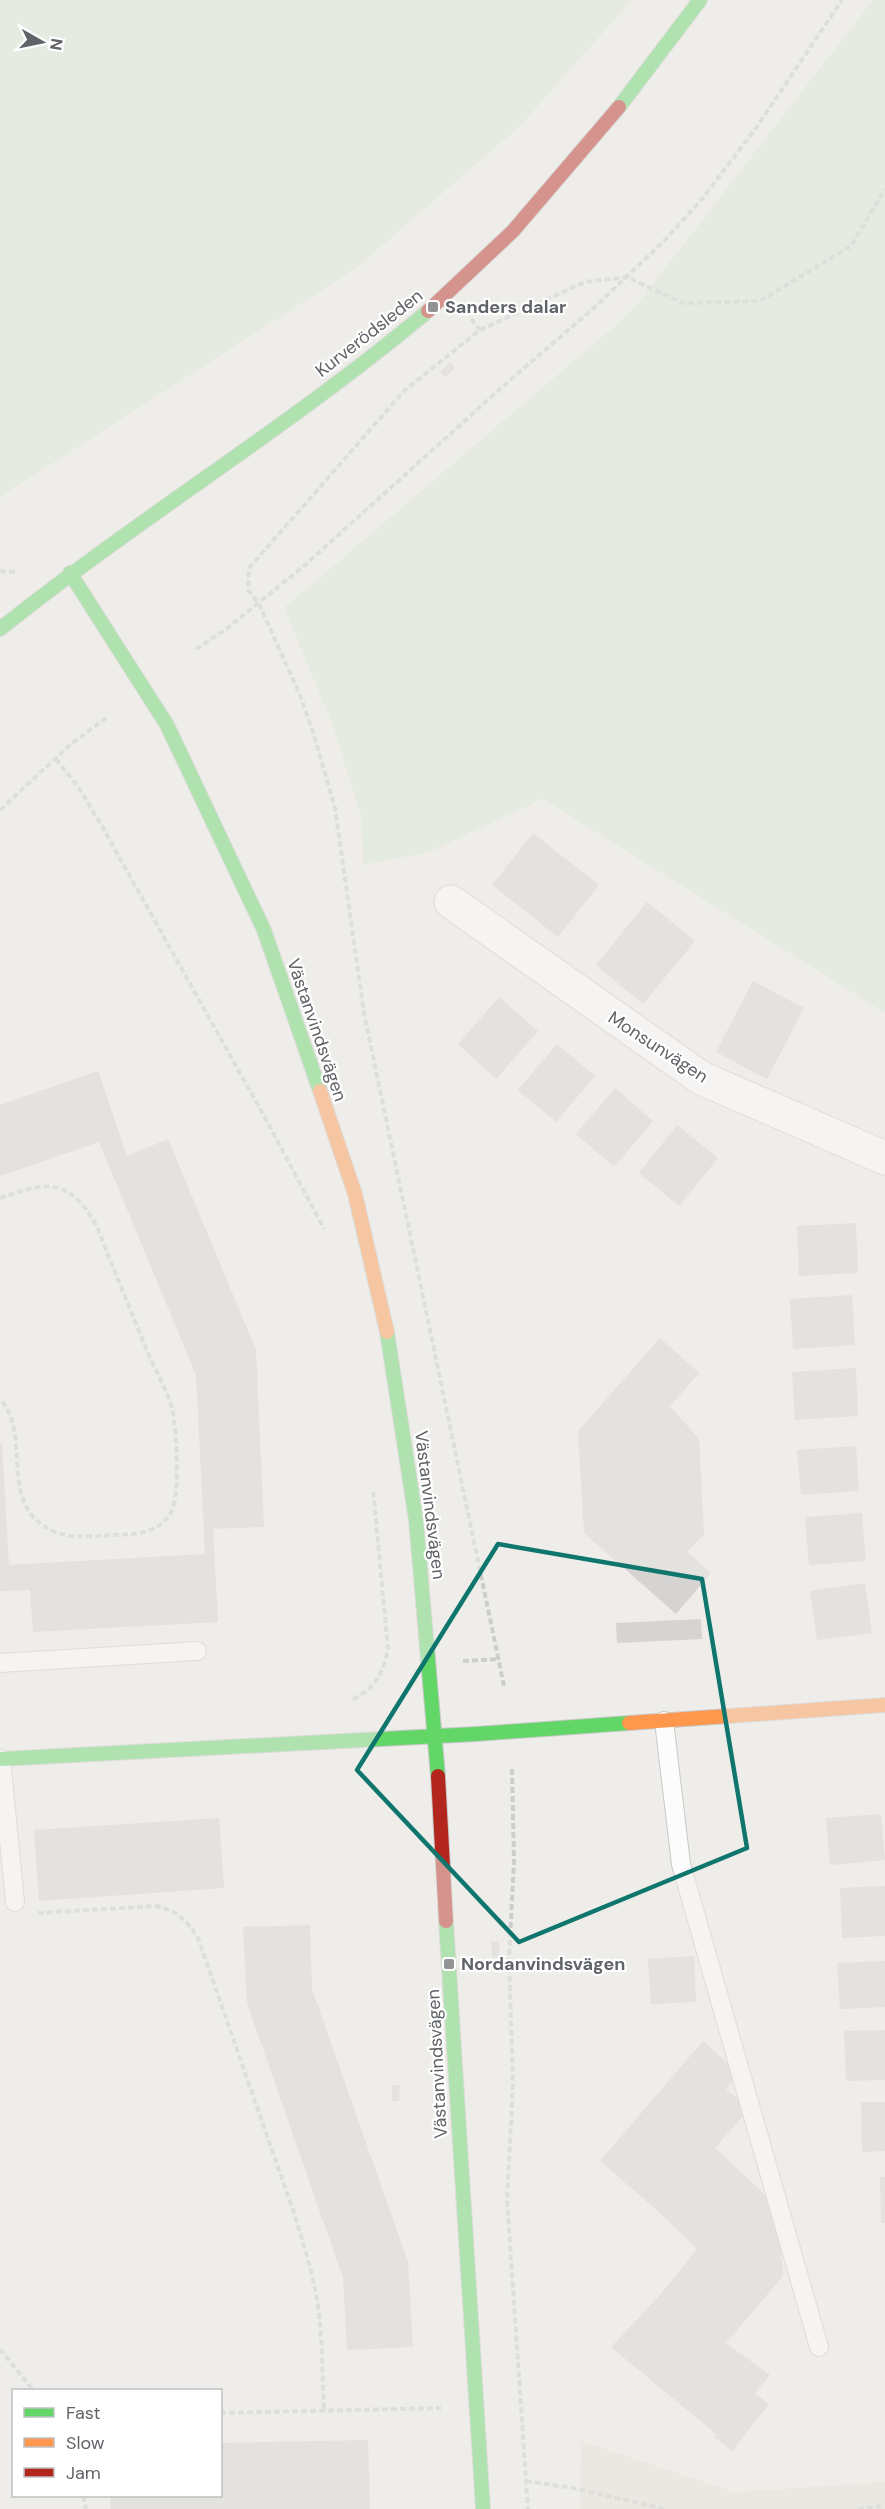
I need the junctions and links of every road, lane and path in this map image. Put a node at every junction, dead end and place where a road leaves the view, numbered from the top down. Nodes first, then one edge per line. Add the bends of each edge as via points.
1 (700, 0) edge
2 (842, 0) edge
3 (885, 189) edge
4 (627, 277) junction
5 (471, 319) dead end
6 (480, 330) junction
7 (401, 379) dead end
8 (405, 390) junction
9 (70, 573) junction
10 (259, 604) junction
11 (0, 629) edge
12 (196, 649) dead end
13 (106, 717) dead end
14 (56, 759) junction
15 (0, 810) edge
16 (451, 902) dead end
17 (885, 1158) edge
18 (0, 1198) edge
19 (327, 1233) dead end
20 (0, 1399) edge
21 (373, 1488) dead end
22 (198, 1651) dead end
23 (0, 1664) edge
24 (504, 1686) dead end
25 (353, 1699) dead end
26 (885, 1705) edge
27 (664, 1721) junction
28 (435, 1736) junction
29 (1, 1759) edge
30 (512, 1769) dead end
31 (15, 1902) dead end
32 (31, 1913) dead end
33 (819, 2347) dead end
34 (0, 2349) edge
35 (31, 2389) edge
36 (444, 2408) dead end
37 (324, 2410) junction
38 (222, 2413) edge
39 (526, 2481) junction
40 (885, 2506) edge
41 (483, 2509) edge
42 (528, 2509) edge
43 (665, 2509) edge
44 (858, 2509) edge

1 - 9 street, Kurverödsleden via 637,86 513,231 433,307 379,352
2 - 4 path via 756,128 702,199
3 - 4 path via 851,246 760,301 683,303
4 - 6 path via 585,282
4 - 10 path
5 - 6 path
6 - 8 path
7 - 8 path
8 - 10 path via 249,568 248,590
9 - 11 street, Kurverödsleden
9 - 28 street, Västanvindsvägen via 167,725 264,930 355,1194 388,1334 411,1485
10 - 12 path
10 - 24 path via 314,732 335,808 364,1013
13 - 14 path
14 - 15 path
14 - 19 path via 103,828
16 - 17 street, Monsunvägen via 701,1078
18 - 20 path via 36,1186 54,1187 70,1193 94,1221 173,1413 177,1482 170,1515 144,1533 75,1537 40,1524 27,1507 19,1486 13,1423
21 - 25 path via 388,1649 385,1667 377,1681
22 - 23 lane
26 - 27 street
27 - 28 street
27 - 33 lane via 681,1864
28 - 29 street
28 - 41 street, Västanvindsvägen
29 - 31 lane
30 - 39 path via 514,1861 509,1958 513,2085 507,2200
32 - 37 path via 157,1906 181,1915 198,1938 307,2258 321,2333
34 - 35 path
36 - 37 path
37 - 38 path
39 - 42 path
39 - 43 path
40 - 44 path

